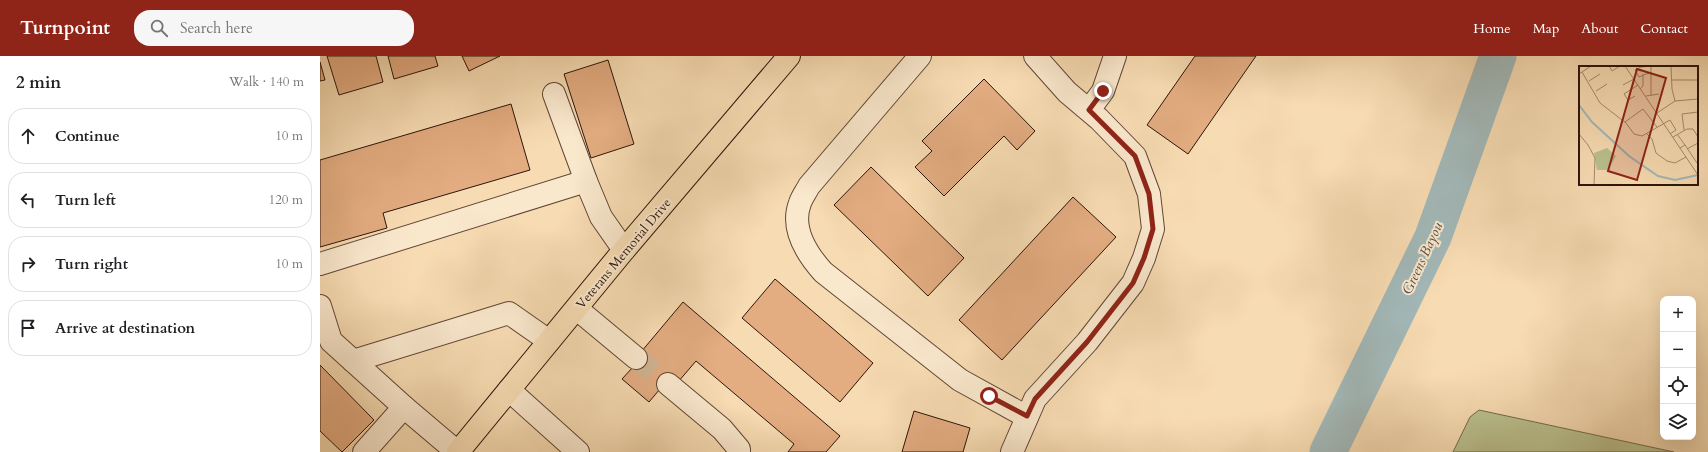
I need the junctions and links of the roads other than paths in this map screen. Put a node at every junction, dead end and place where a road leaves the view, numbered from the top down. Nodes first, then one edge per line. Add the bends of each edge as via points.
1 (789, 56) edge
2 (920, 56) edge
3 (1115, 56) edge
4 (1043, 58) edge
5 (554, 94) dead end
6 (1089, 110) junction
7 (586, 181) junction
8 (624, 250) junction
9 (320, 264) edge
10 (320, 306) edge
11 (577, 308) junction
12 (549, 341) junction
13 (636, 358) tunnel mouth
14 (353, 361) junction
15 (668, 384) tunnel mouth
16 (509, 390) junction
17 (404, 407) junction
18 (1027, 416) junction
19 (364, 452) edge
20 (457, 452) edge
21 (578, 452) edge
22 (739, 452) edge
23 (1012, 452) edge

1 - 8 main road, Veterans Memorial Drive
2 - 18 lane via 809,186 799,204 800,238 810,257 823,272 960,380
3 - 6 lane via 1103,91
4 - 6 lane via 1067,92
5 - 7 lane
6 - 18 lane via 1135,156 1149,194 1153,229 1133,283 1087,342 1035,399
7 - 8 lane via 601,217
7 - 9 lane
8 - 11 main road, Veterans Memorial Drive
10 - 14 lane via 331,341
11 - 12 main road, Veterans Memorial Drive
11 - 13 lane
12 - 14 lane via 509,313
12 - 16 main road, Veterans Memorial Drive
14 - 17 lane
15 - 22 lane via 722,429
16 - 20 main road, Veterans Memorial Drive
16 - 21 lane
17 - 19 lane
17 - 20 lane
18 - 23 lane

